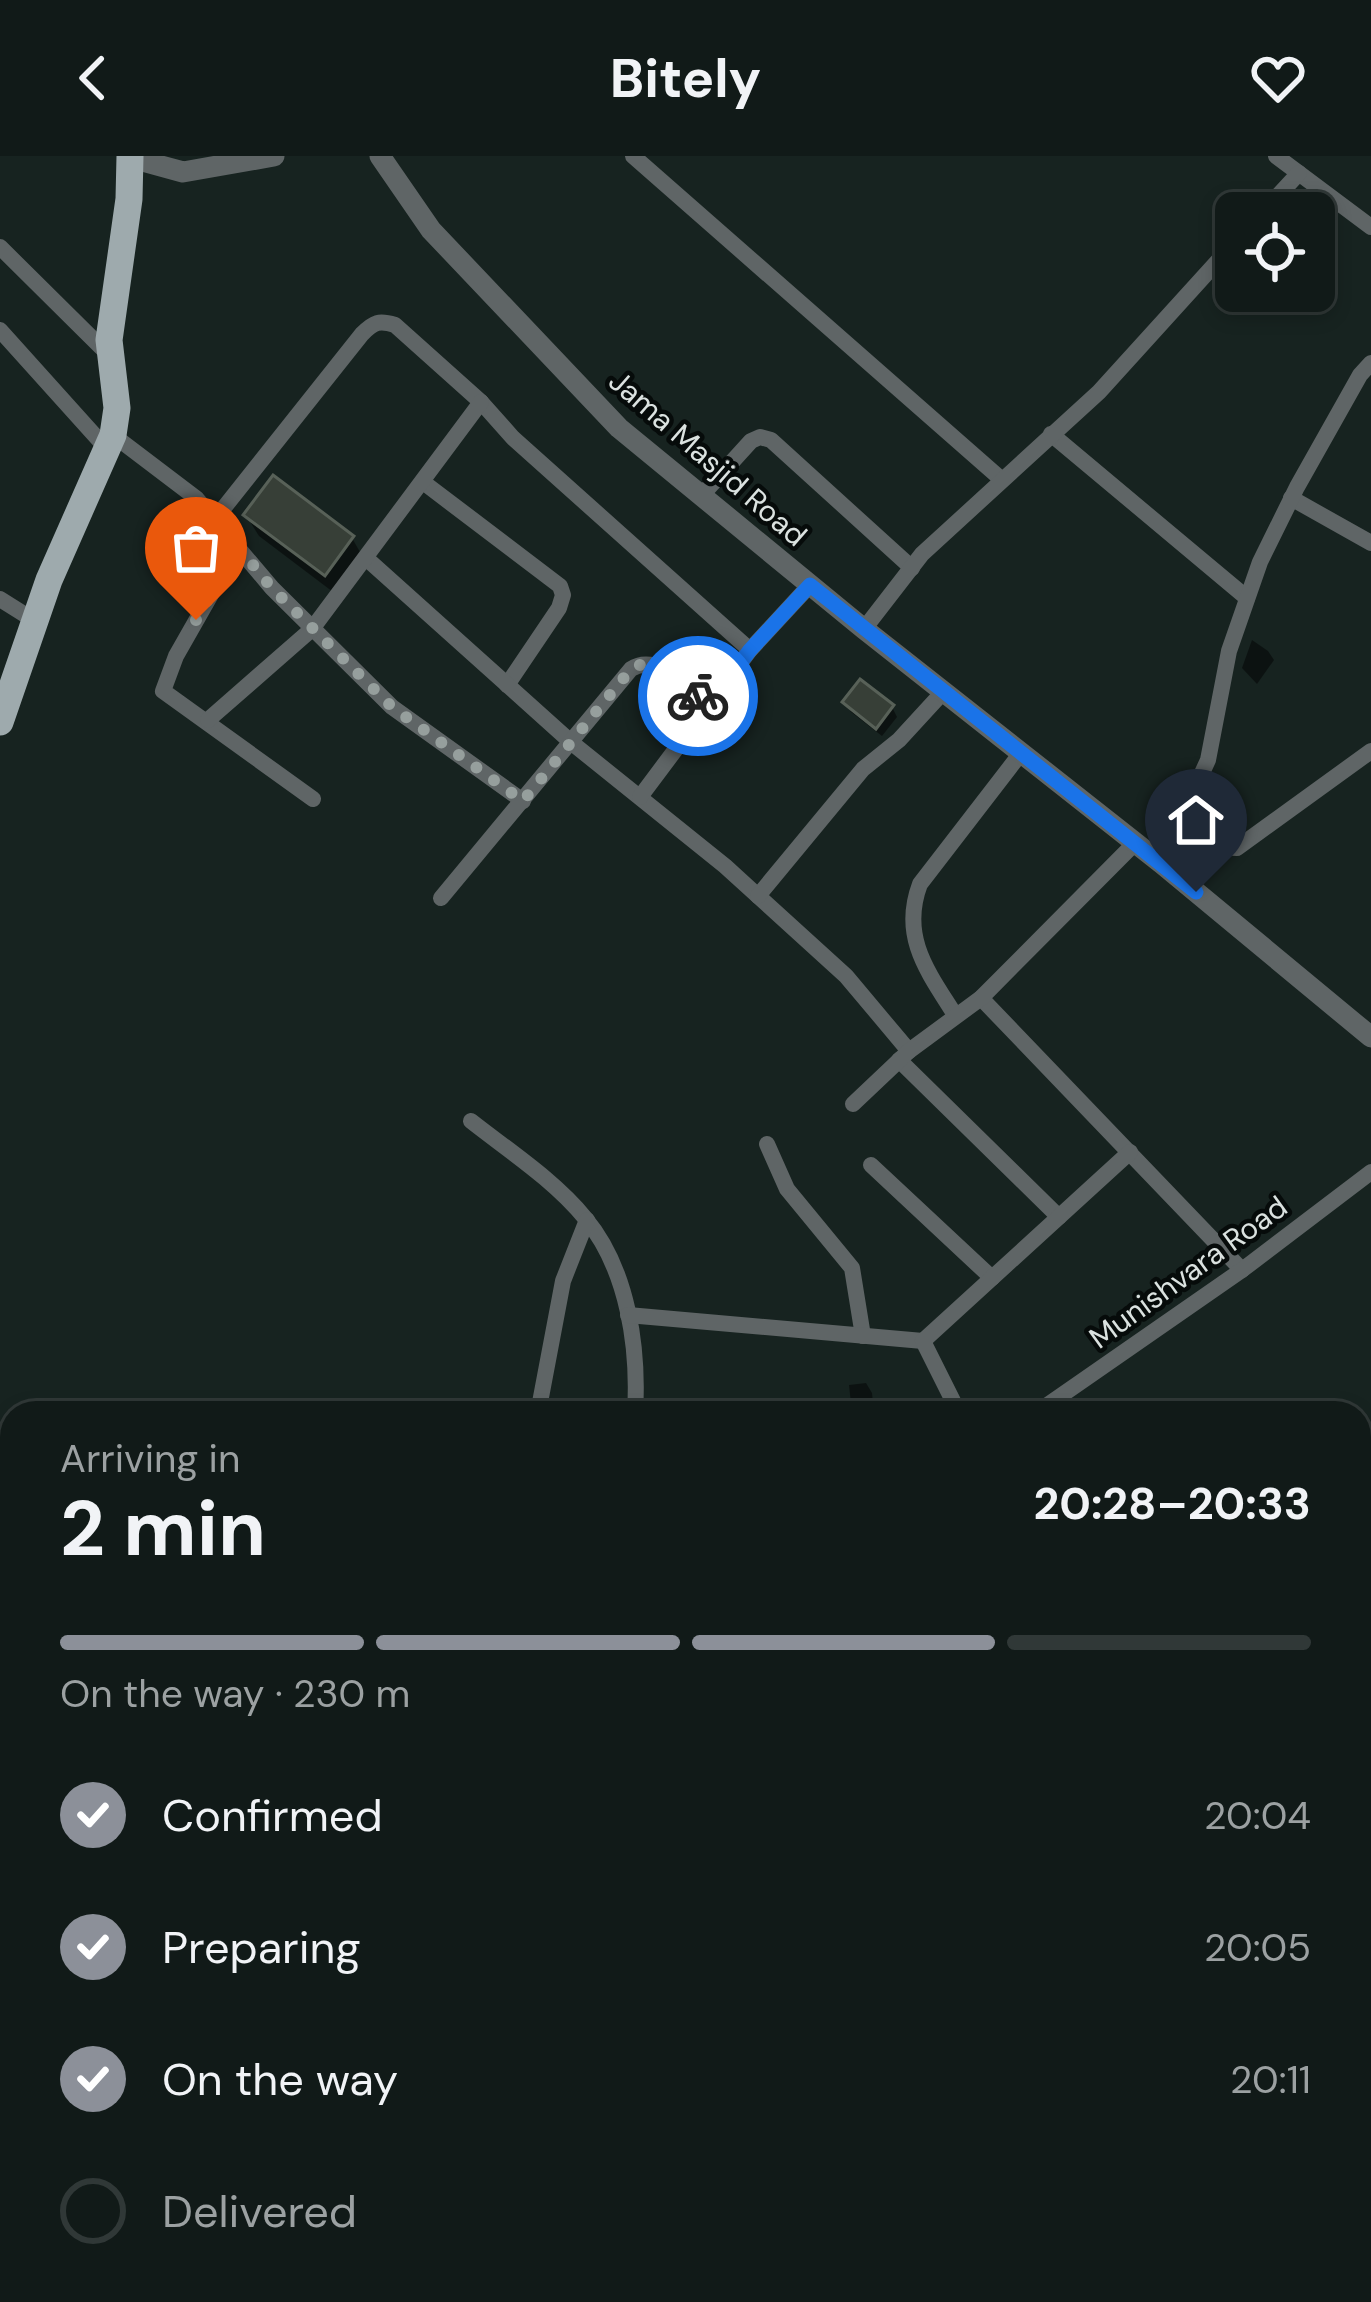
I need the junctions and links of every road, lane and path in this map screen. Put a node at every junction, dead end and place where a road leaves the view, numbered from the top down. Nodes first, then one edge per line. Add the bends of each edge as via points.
1 (274, 156) edge
2 (380, 156) edge
3 (634, 156) edge
4 (1276, 156) edge
5 (131, 157) edge
6 (1299, 173) junction
7 (1281, 192) edge
8 (1371, 227) edge
9 (0, 247) edge
10 (1215, 264) edge
11 (0, 330) edge
12 (111, 357) junction
13 (1371, 363) edge
14 (481, 403) junction
15 (1051, 434) junction
16 (110, 442) junction
17 (1001, 478) junction
18 (423, 482) junction
19 (701, 496) junction
20 (1291, 498) junction
21 (215, 519) junction
22 (1371, 543) edge
23 (238, 547) junction
24 (367, 559) junction
25 (911, 568) junction
26 (810, 585) junction
27 (1247, 598) junction
28 (0, 599) edge
29 (35, 621) junction
30 (312, 629) junction
31 (864, 629) junction
32 (750, 650) junction
33 (507, 685) junction
34 (944, 691) junction
35 (709, 705) junction
36 (208, 720) junction
37 (0, 722) edge
38 (572, 742) junction
39 (1371, 751) edge
40 (1022, 753) junction
41 (640, 797) junction
42 (314, 799) dead end
43 (523, 801) junction
44 (1181, 823) junction
45 (1135, 843) junction
46 (1161, 863) junction
47 (758, 896) junction
48 (441, 898) dead end
49 (981, 998) junction
50 (955, 1016) junction
51 (1371, 1037) edge
52 (904, 1055) junction
53 (853, 1104) dead end
54 (471, 1121) dead end
55 (766, 1144) dead end
56 (1130, 1152) junction
57 (871, 1165) dead end
58 (1371, 1172) edge
59 (1059, 1216) junction
60 (587, 1220) junction
61 (1242, 1270) junction
62 (992, 1278) junction
63 (628, 1315) junction
64 (863, 1336) junction
65 (922, 1341) junction
66 (540, 1401) edge
67 (636, 1401) edge
68 (953, 1401) edge
69 (1053, 1401) edge

1 - 5 street via 183,172
2 - 19 street, Jama Masjid Road via 431,230 603,412
3 - 17 street
4 - 6 street
5 - 12 main road
6 - 7 street
6 - 8 street
9 - 12 street
10 - 15 street
11 - 16 street
12 - 16 main road via 117,407
13 - 20 street
14 - 18 street
14 - 21 street via 395,325 373,323
14 - 32 street
15 - 17 street
15 - 27 street
16 - 21 street
16 - 29 main road
17 - 25 street
18 - 24 street
18 - 33 street via 560,586 559,608
19 - 25 street via 751,441 771,440
19 - 26 street, Jama Masjid Road
20 - 22 street
20 - 27 street
21 - 23 street
23 - 30 street
23 - 36 street via 163,691
24 - 30 street
24 - 33 street
25 - 31 street
26 - 31 street, Jama Masjid Road
26 - 32 street
27 - 44 street via 1208,760
28 - 29 street
29 - 37 main road
30 - 36 street
30 - 43 street via 392,707
31 - 34 street, Jama Masjid Road
32 - 35 street
33 - 38 street
34 - 40 street, Jama Masjid Road
34 - 47 street via 863,769
35 - 38 street via 654,663 641,662
35 - 41 street
36 - 42 street
38 - 41 street
38 - 43 street
39 - 44 street via 1237,848 1220,848
40 - 45 street, Jama Masjid Road
40 - 50 street via 912,904 916,954
41 - 47 street
43 - 48 street
44 - 46 street
45 - 46 street, Jama Masjid Road
45 - 49 street
46 - 51 street, Jama Masjid Road
47 - 52 street via 846,976
49 - 50 street
49 - 56 street
50 - 52 street
52 - 53 street
52 - 59 street
54 - 60 street
55 - 64 street via 787,1189 852,1268
56 - 59 street
56 - 61 street
57 - 62 street
58 - 61 street, Munishvara Road
59 - 62 street
60 - 63 street via 608,1252
60 - 66 street via 562,1281
61 - 69 street, Munishvara Road
62 - 65 street
63 - 64 street
63 - 67 street
64 - 65 street
65 - 68 street

